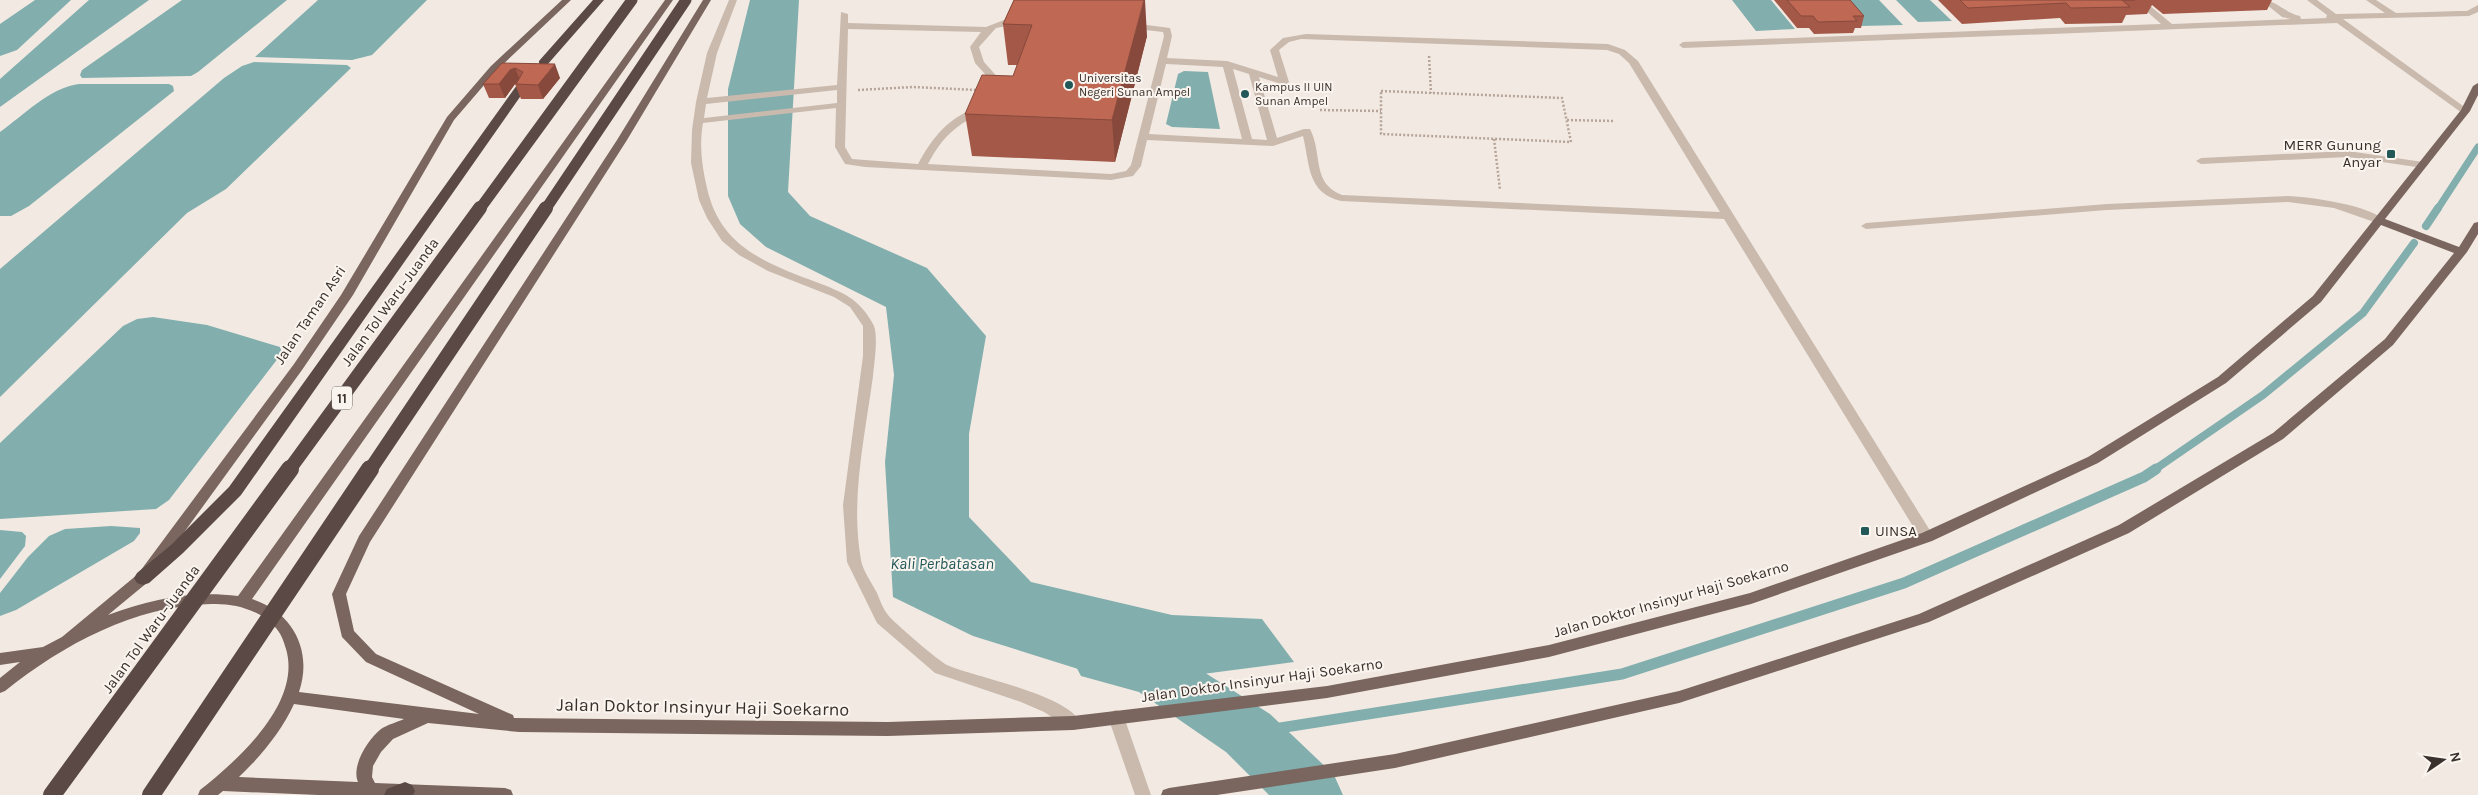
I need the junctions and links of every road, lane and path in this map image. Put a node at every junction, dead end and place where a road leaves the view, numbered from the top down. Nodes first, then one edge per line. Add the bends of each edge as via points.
1 (567, 0) edge
2 (600, 0) edge
3 (632, 0) edge
4 (669, 0) edge
5 (686, 0) edge
6 (707, 0) edge
7 (732, 0) edge
8 (2138, 0) edge
9 (2265, 0) edge
10 (2311, 0) edge
11 (2370, 0) edge
12 (2478, 8) edge
13 (844, 14) dead end
14 (2392, 14) junction
15 (2337, 18) junction
16 (1028, 22) edge
17 (844, 26) junction
18 (1124, 26) edge
19 (2169, 26) junction
20 (986, 30) junction
21 (1428, 40) junction
22 (1683, 45) dead end
23 (1162, 61) junction
24 (543, 63) edge
25 (1227, 64) junction
26 (1253, 72) junction
27 (2478, 86) edge
28 (521, 87) edge
29 (842, 89) junction
30 (1431, 93) junction
31 (992, 97) junction
32 (701, 102) junction
33 (842, 105) junction
34 (1320, 110) dead end
35 (1381, 111) junction
36 (2465, 111) junction
37 (1567, 120) junction
38 (698, 121) junction
39 (1614, 121) dead end
40 (1143, 137) junction
41 (1494, 139) junction
42 (1248, 142) junction
43 (1273, 142) junction
44 (2201, 161) dead end
45 (2423, 165) junction
46 (921, 167) junction
47 (1502, 205) junction
48 (1727, 216) junction
49 (2380, 221) junction
50 (2478, 225) edge
51 (1866, 226) dead end
52 (2461, 252) junction
53 (1927, 537) junction
54 (143, 578) junction
55 (242, 602) junction
56 (68, 640) junction
57 (45, 653) junction
58 (0, 659) edge
59 (0, 687) edge
60 (290, 697) junction
61 (427, 716) junction
62 (1116, 717) junction
63 (1073, 723) junction
64 (519, 725) junction
65 (221, 784) junction
66 (371, 791) junction
67 (399, 793) edge
68 (1174, 794) edge
69 (52, 795) edge
70 (151, 795) edge
71 (206, 795) edge
72 (505, 795) edge
73 (1143, 795) edge
74 (1169, 795) edge

1 - 54 main road, Jalan Taman Asri via 494,68 450,119 341,303
2 - 24 highway
3 - 69 highway, Jalan Tol Waru–Juanda / 11, bridge
4 - 55 main road
5 - 70 highway, bridge
6 - 64 main road via 622,140 364,540 339,594 347,633 371,658
7 - 32 street via 712,53
8 - 19 street
9 - 15 street via 2293,18
10 - 15 street
11 - 14 street
12 - 14 street via 2460,14
13 - 17 street
14 - 15 street
15 - 19 street
15 - 36 street
16 - 20 street via 996,24
17 - 20 street
17 - 29 street
18 - 23 street via 1167,30
19 - 22 street
20 - 31 street via 974,47 980,63 997,82
21 - 26 street via 1291,38 1279,42 1274,50 1284,82
21 - 30 path
21 - 48 street via 1608,47 1622,52 1633,60
23 - 25 street
23 - 40 street
25 - 26 street
25 - 42 street
26 - 43 street
27 - 36 main road, Jalan Doktor Insinyur Haji Soekarno
28 - 54 highway via 235,491
29 - 31 path via 913,87
29 - 32 street
29 - 33 street
30 - 35 path via 1381,91
30 - 37 path via 1562,98
31 - 46 street via 981,110 955,122 937,137
32 - 38 street
33 - 38 street
33 - 46 street via 840,147 849,162
34 - 35 path
35 - 41 path via 1381,134
36 - 45 main road, Jalan Doktor Insinyur Haji Soekarno
37 - 39 path
37 - 41 path via 1571,142
38 - 63 street via 696,164 704,200 726,239 772,269 854,304 869,326 869,356 850,505 854,562 882,619 940,669 1026,697 1050,707
40 - 42 street
40 - 46 street via 1136,166 1129,174 1111,177
41 - 47 path
42 - 43 street
43 - 47 street via 1307,131 1319,184 1328,194 1341,198
44 - 45 street via 2348,154
45 - 49 main road, Jalan Doktor Insinyur Haji Soekarno
47 - 48 street
48 - 53 street
49 - 51 street via 2341,205 2288,199 2107,207
49 - 52 main road
49 - 53 main road, Jalan Doktor Insinyur Haji Soekarno via 2317,299 2222,380 2093,460
50 - 52 main road
52 - 68 main road via 2389,342 2278,436 2124,529 1924,618 1679,697 1395,761
53 - 62 main road, Jalan Doktor Insinyur Haji Soekarno via 1751,598 1550,651 1327,692
54 - 56 main road, Jalan Taman Asri
55 - 56 main road via 206,598 162,604 116,618
55 - 60 main road via 267,611 285,626 295,646 298,670
56 - 57 main road
57 - 58 main road
57 - 59 main road
60 - 61 main road, Jalan Doktor Insinyur Haji Soekarno
60 - 65 main road via 264,741
61 - 64 main road, Jalan Doktor Insinyur Haji Soekarno
61 - 66 main road via 387,734 375,746 365,766 364,777
62 - 63 main road, Jalan Doktor Insinyur Haji Soekarno
62 - 73 street
63 - 64 main road, Jalan Doktor Insinyur Haji Soekarno via 888,729
65 - 66 main road
65 - 71 main road
66 - 67 main road
67 - 72 main road
68 - 74 main road

